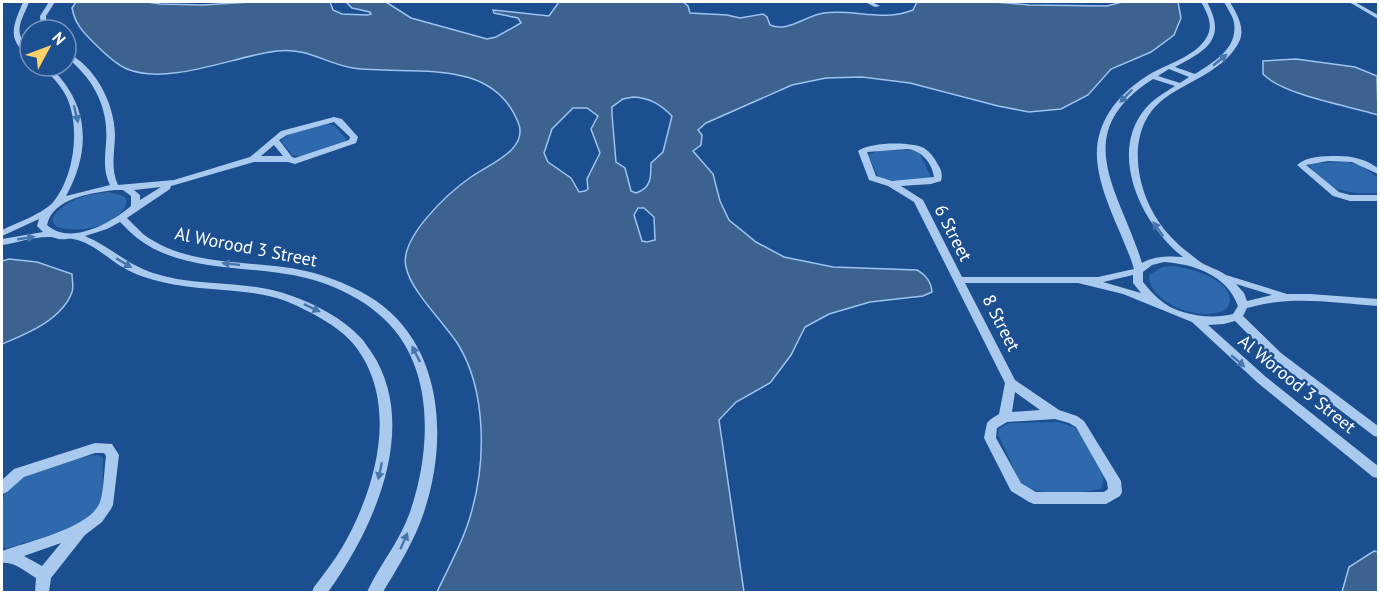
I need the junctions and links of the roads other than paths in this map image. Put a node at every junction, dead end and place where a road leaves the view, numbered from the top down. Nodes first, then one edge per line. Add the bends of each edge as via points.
1 (26, 2) edge
2 (52, 2) edge
3 (868, 2) edge
4 (1210, 2) edge
5 (1227, 2) edge
6 (1352, 2) edge
7 (877, 6) dead end
8 (1221, 7) dead end
9 (1233, 9) junction
10 (1378, 17) edge
11 (19, 18) edge
12 (43, 18) edge
13 (18, 19) edge
14 (18, 38) edge
15 (78, 64) edge
16 (1169, 67) junction
17 (1152, 76) junction
18 (1194, 76) junction
19 (58, 78) edge
20 (1179, 85) junction
21 (275, 140) junction
22 (253, 159) junction
23 (289, 159) junction
24 (1378, 172) edge
25 (928, 182) junction
26 (175, 183) junction
27 (891, 184) junction
28 (120, 188) junction
29 (1356, 198) junction
30 (1378, 198) edge
31 (918, 200) junction
32 (53, 207) junction
33 (135, 207) junction
34 (1378, 207) edge
35 (122, 219) junction
36 (2, 233) edge
37 (50, 234) junction
38 (73, 236) junction
39 (2, 242) edge
40 (1203, 266) junction
41 (1139, 270) junction
42 (1215, 272) junction
43 (959, 280) junction
44 (1082, 281) junction
45 (1291, 297) junction
46 (1378, 302) edge
47 (1157, 304) junction
48 (1240, 311) junction
49 (1196, 320) junction
50 (1011, 383) junction
51 (1055, 414) junction
52 (1005, 417) junction
53 (1378, 432) edge
54 (1378, 473) edge
55 (2, 488) edge
56 (81, 530) junction
57 (4, 556) edge
58 (44, 575) junction
59 (42, 592) edge
60 (319, 592) edge
61 (375, 592) edge

1 - 11 street
2 - 12 street
3 - 7 street
4 - 16 street via 1214,22 1209,39 1192,55
5 - 9 street
6 - 10 street
8 - 9 street
18 -> 9 street via 1215,65 1233,47 1239,28
13 - 14 street
15 - 28 street via 92,76 104,97 111,129 109,178
16 - 17 street
16 - 18 street
17 - 20 street
17 -> 41 street via 1122,100 1101,144 1107,191 1131,242
18 - 20 street
19 -> 32 street via 73,104 79,143 73,176
40 -> 20 street via 1173,245 1154,224 1136,180 1134,145 1138,126 1147,111
21 - 22 street
21 - 23 street
21 - 23 street via 284,133 330,119 339,121 354,137 351,143 303,160
22 - 23 street
22 - 26 street
24 - 29 street via 1353,159 1303,162 1303,168 1331,190
25 - 27 street, 6 Street
25 - 27 street, 6 Street via 938,179 938,174 929,154 921,149 864,149 862,154 870,175 876,181
25 - 31 street, 6 Street
26 - 28 street
26 - 33 street
27 - 31 street, 6 Street
28 - 32 street via 91,190
28 - 33 street via 136,195
29 - 30 street
29 - 34 street
31 - 43 street, 6 Street
32 - 36 street
32 - 37 street via 42,221
33 - 35 street
35 - 38 street
61 -> 35 street, Al Worood 3 Street via 402,546 421,500 432,441 432,407 416,351 381,310 350,291 274,268 172,254 133,233
37 - 38 street
39 -> 37 street
38 -> 60 street via 96,244 148,275 285,297 337,322 358,341 385,391 387,436 376,489 349,549
40 - 41 street via 1164,259 1147,263
40 - 42 street
41 - 44 street
41 - 47 street via 1138,283
42 - 45 street
42 - 48 street, Al Worood 3 Street via 1239,293
43 - 44 street
43 - 50 street, 8 Street
44 - 47 street
45 - 46 street
45 - 48 street via 1264,300
47 - 49 street
48 - 49 street via 1219,322
48 - 53 street, Al Worood 3 Street via 1277,356
49 -> 54 street, Al Worood 3 Street via 1259,379
50 - 51 street, 8 Street
50 - 52 street, 8 Street
51 - 52 street, 8 Street
51 - 52 street, 8 Street via 1073,418 1086,430 1114,481 1112,496 1044,499 1024,494 1010,480 990,438 991,427
55 - 56 street via 19,473 95,448 107,448 113,455 106,505
56 - 57 street
56 - 58 street
57 - 58 street
58 - 59 street

